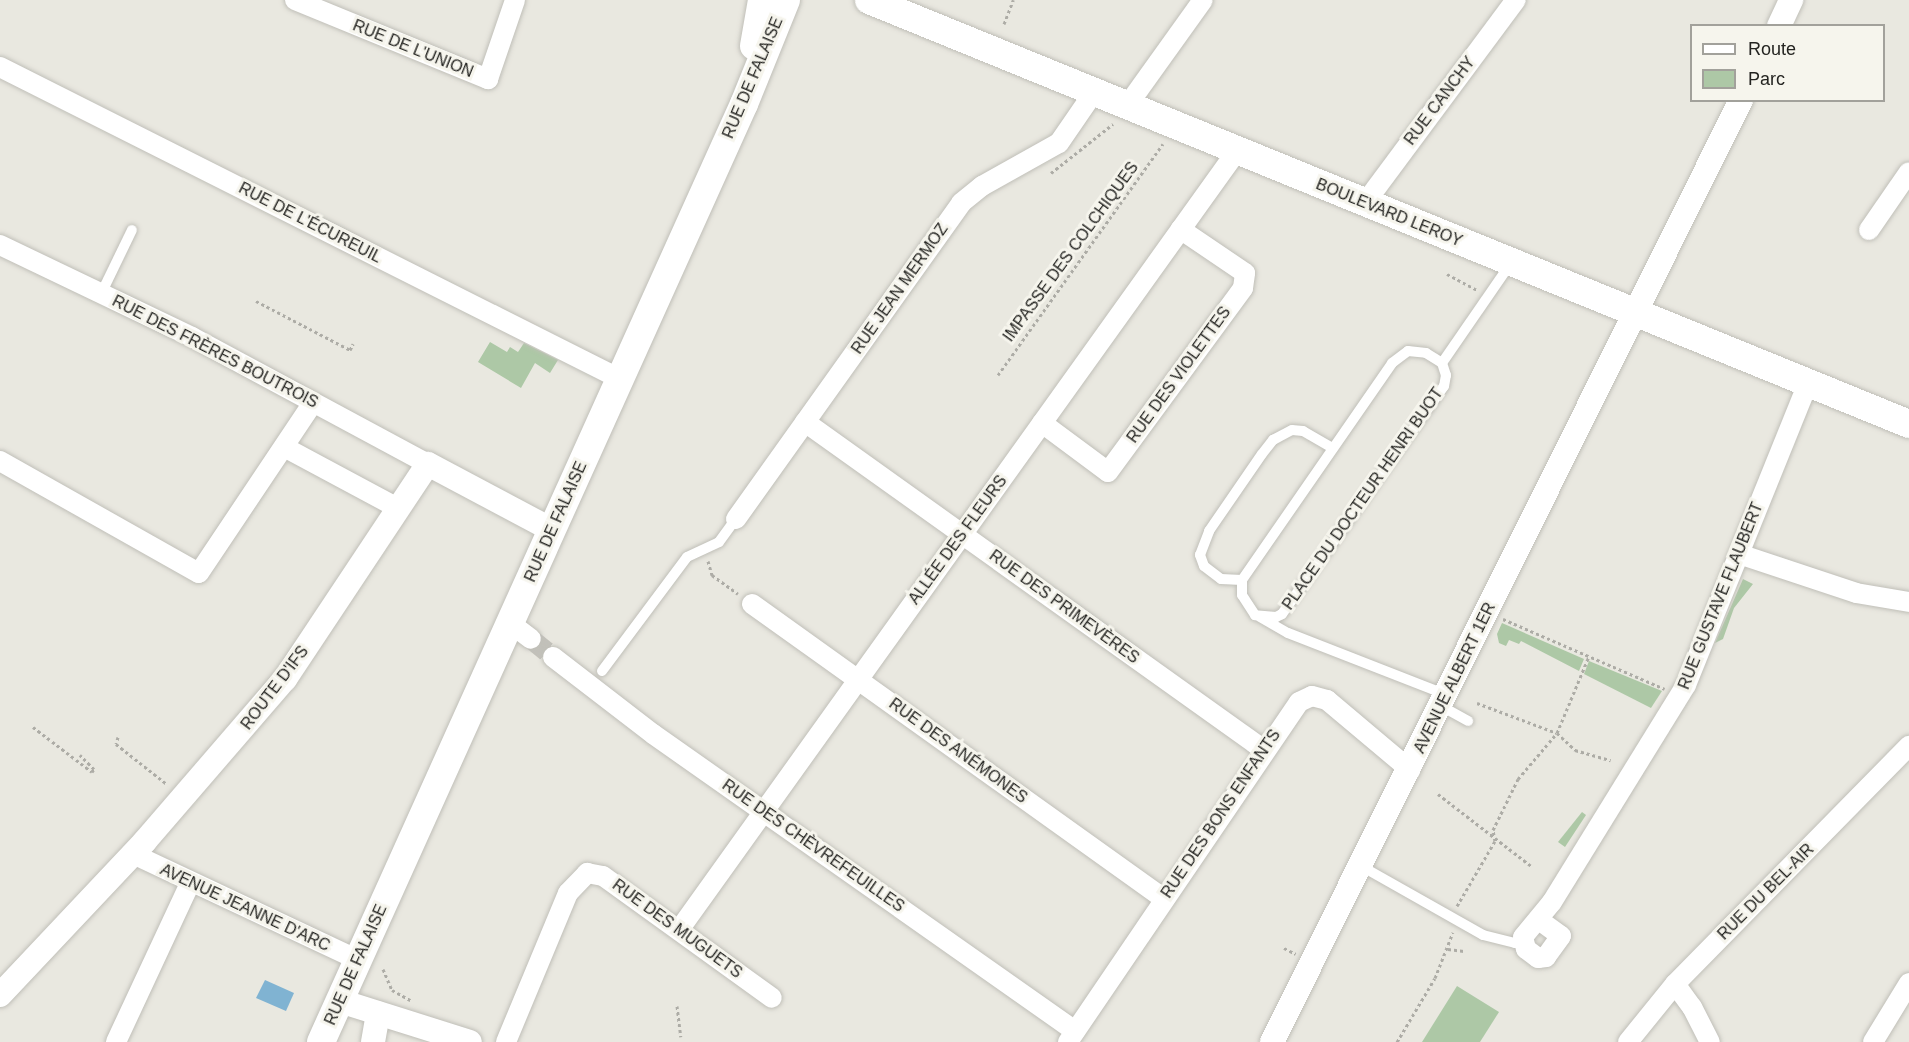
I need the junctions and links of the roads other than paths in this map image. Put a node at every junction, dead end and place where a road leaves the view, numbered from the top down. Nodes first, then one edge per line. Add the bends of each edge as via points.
1 (295, 0) edge
2 (515, 0) edge
3 (762, 0) edge
4 (786, 0) edge
5 (869, 0) edge
6 (1203, 0) edge
7 (1516, 0) edge
8 (1791, 0) edge
9 (1780, 24) edge
10 (0, 67) edge
11 (1094, 92) junction
12 (1740, 102) edge
13 (744, 104) junction
14 (1121, 113) junction
15 (1237, 151) junction
16 (1909, 172) edge
17 (1365, 203) junction
18 (1180, 229) junction
19 (132, 230) dead end
20 (1869, 230) dead end
21 (0, 245) edge
22 (1511, 262) junction
23 (101, 294) junction
24 (1635, 313) junction
25 (1442, 363) junction
26 (620, 379) junction
27 (1808, 383) junction
28 (313, 403) junction
29 (805, 422) junction
30 (1042, 423) junction
31 (1909, 424) edge
32 (284, 447) junction
33 (1333, 448) junction
34 (0, 461) edge
35 (428, 464) junction
36 (396, 507) junction
37 (736, 519) joint
38 (552, 530) junction
39 (962, 535) junction
40 (1739, 554) junction
41 (1242, 580) junction
42 (1909, 602) edge
43 (752, 604) road end
44 (1260, 617) junction
45 (554, 657) tunnel mouth
46 (602, 671) dead end
47 (858, 680) junction
48 (1444, 701) junction
49 (1468, 721) dead end
50 (1909, 746) edge
51 (1264, 750) junction
52 (1410, 770) junction
53 (763, 811) junction
54 (133, 854) junction
55 (1361, 866) junction
56 (190, 883) junction
57 (1164, 898) junction
58 (1539, 920) junction
59 (679, 930) junction
60 (1523, 937) junction
61 (371, 964) junction
62 (1909, 983) edge
63 (1675, 984) junction
64 (0, 995) edge
65 (772, 998) dead end
66 (340, 1001) junction
67 (378, 1013) junction
68 (1072, 1037) edge
69 (116, 1042) edge
70 (321, 1042) edge
71 (373, 1042) edge
72 (470, 1042) edge
73 (506, 1042) edge
74 (1272, 1042) edge
75 (1628, 1042) edge
76 (1710, 1042) edge
77 (1873, 1042) edge

1 - 2 street, RUE DE L'UNION via 488,79
3 - 13 main road
4 - 13 main road, RUE DE FALAISE
5 - 11 main road, BOULEVARD LEROY
6 - 14 street
7 - 17 street, RUE CANCHY
8 - 9 street
10 - 26 street, RUE DE L'ÉCUREUIL
11 - 14 main road, BOULEVARD LEROY
11 - 29 street, RUE JEAN MERMOZ via 1059,142 982,186 962,203
12 - 24 street, AVENUE ALBERT 1ER
13 - 26 main road, RUE DE FALAISE
14 - 15 main road, BOULEVARD LEROY
15 - 17 main road, BOULEVARD LEROY
15 - 18 street, ALLÉE DES FLEURS
16 - 20 street
17 - 22 main road, BOULEVARD LEROY
18 - 30 street, ALLÉE DES FLEURS
18 - 30 street, RUE DES VIOLETTES via 1245,273 1243,288 1108,472
19 - 23 lane
21 - 23 street, RUE DES FRÈRES BOUTROIS
22 - 24 main road, BOULEVARD LEROY
22 - 25 lane, PLACE DU DOCTEUR HENRI BUOT
23 - 28 street, RUE DES FRÈRES BOUTROIS
24 - 27 main road, BOULEVARD LEROY
24 - 48 street, AVENUE ALBERT 1ER
25 - 33 lane, PLACE DU DOCTEUR HENRI BUOT via 1417,351 1400,355
25 - 44 lane, PLACE DU DOCTEUR HENRI BUOT via 1444,386 1282,614
26 - 38 main road, RUE DE FALAISE
27 - 31 main road, BOULEVARD LEROY
27 - 40 street, RUE GUSTAVE FLAUBERT
28 - 32 street
28 - 35 street, RUE DES FRÈRES BOUTROIS
29 - 37 street, RUE JEAN MERMOZ
29 - 39 street, RUE DES PRIMEVÈRES
30 - 39 street, ALLÉE DES FLEURS
32 - 34 street via 199,573
32 - 36 street
33 - 41 lane, PLACE DU DOCTEUR HENRI BUOT
33 - 41 lane via 1292,430 1273,440 1262,454 1209,531 1200,555 1204,566 1221,579
35 - 36 street, ROUTE D'IFS
35 - 38 street
36 - 54 street, ROUTE D'IFS via 285,679
37 - 46 lane via 718,542 687,557
38 - 61 main road, RUE DE FALAISE via 520,631
39 - 47 street, ALLÉE DES FLEURS
39 - 51 street, RUE DES PRIMEVÈRES
40 - 42 street via 1856,593
40 - 58 street, RUE GUSTAVE FLAUBERT via 1686,685
41 - 44 lane, PLACE DU DOCTEUR HENRI BUOT via 1245,601
43 - 47 street, RUE DES ANÉMONES
44 - 48 lane, PLACE DU DOCTEUR HENRI BUOT via 1294,636
45 - 53 street, RUE DES CHÈVREFEUILLES via 653,734
47 - 53 street, ALLÉE DES FLEURS
47 - 57 street, RUE DES ANÉMONES
48 - 49 lane, PLACE DU DOCTEUR HENRI BUOT
48 - 52 street, AVENUE ALBERT 1ER
50 - 63 street, RUE DU BEL-AIR
51 - 52 street, RUE DES BONS ENFANTS via 1299,702 1320,696
51 - 57 street, RUE DES BONS ENFANTS
52 - 55 street, AVENUE ALBERT 1ER
53 - 59 street, ALLÉE DES FLEURS
53 - 68 street, RUE DES CHÈVREFEUILLES
54 - 56 street, AVENUE JEANNE D'ARC
54 - 64 street, ROUTE D'IFS
55 - 60 lane via 1483,935 1515,943
55 - 74 street, AVENUE ALBERT 1ER
56 - 61 street, AVENUE JEANNE D'ARC
56 - 69 street
57 - 68 street, RUE DES BONS ENFANTS
58 - 60 street, RUE GUSTAVE FLAUBERT
58 - 60 street via 1561,936 1546,957 1538,958 1526,949
59 - 65 street, RUE DES MUGUETS
59 - 73 street, RUE DES MUGUETS via 603,876 581,876 568,893
61 - 66 main road, RUE DE FALAISE
62 - 77 street
63 - 75 street, RUE DU BEL-AIR
63 - 76 street
66 - 67 street
66 - 70 main road, RUE DE FALAISE
67 - 71 street
67 - 72 street

